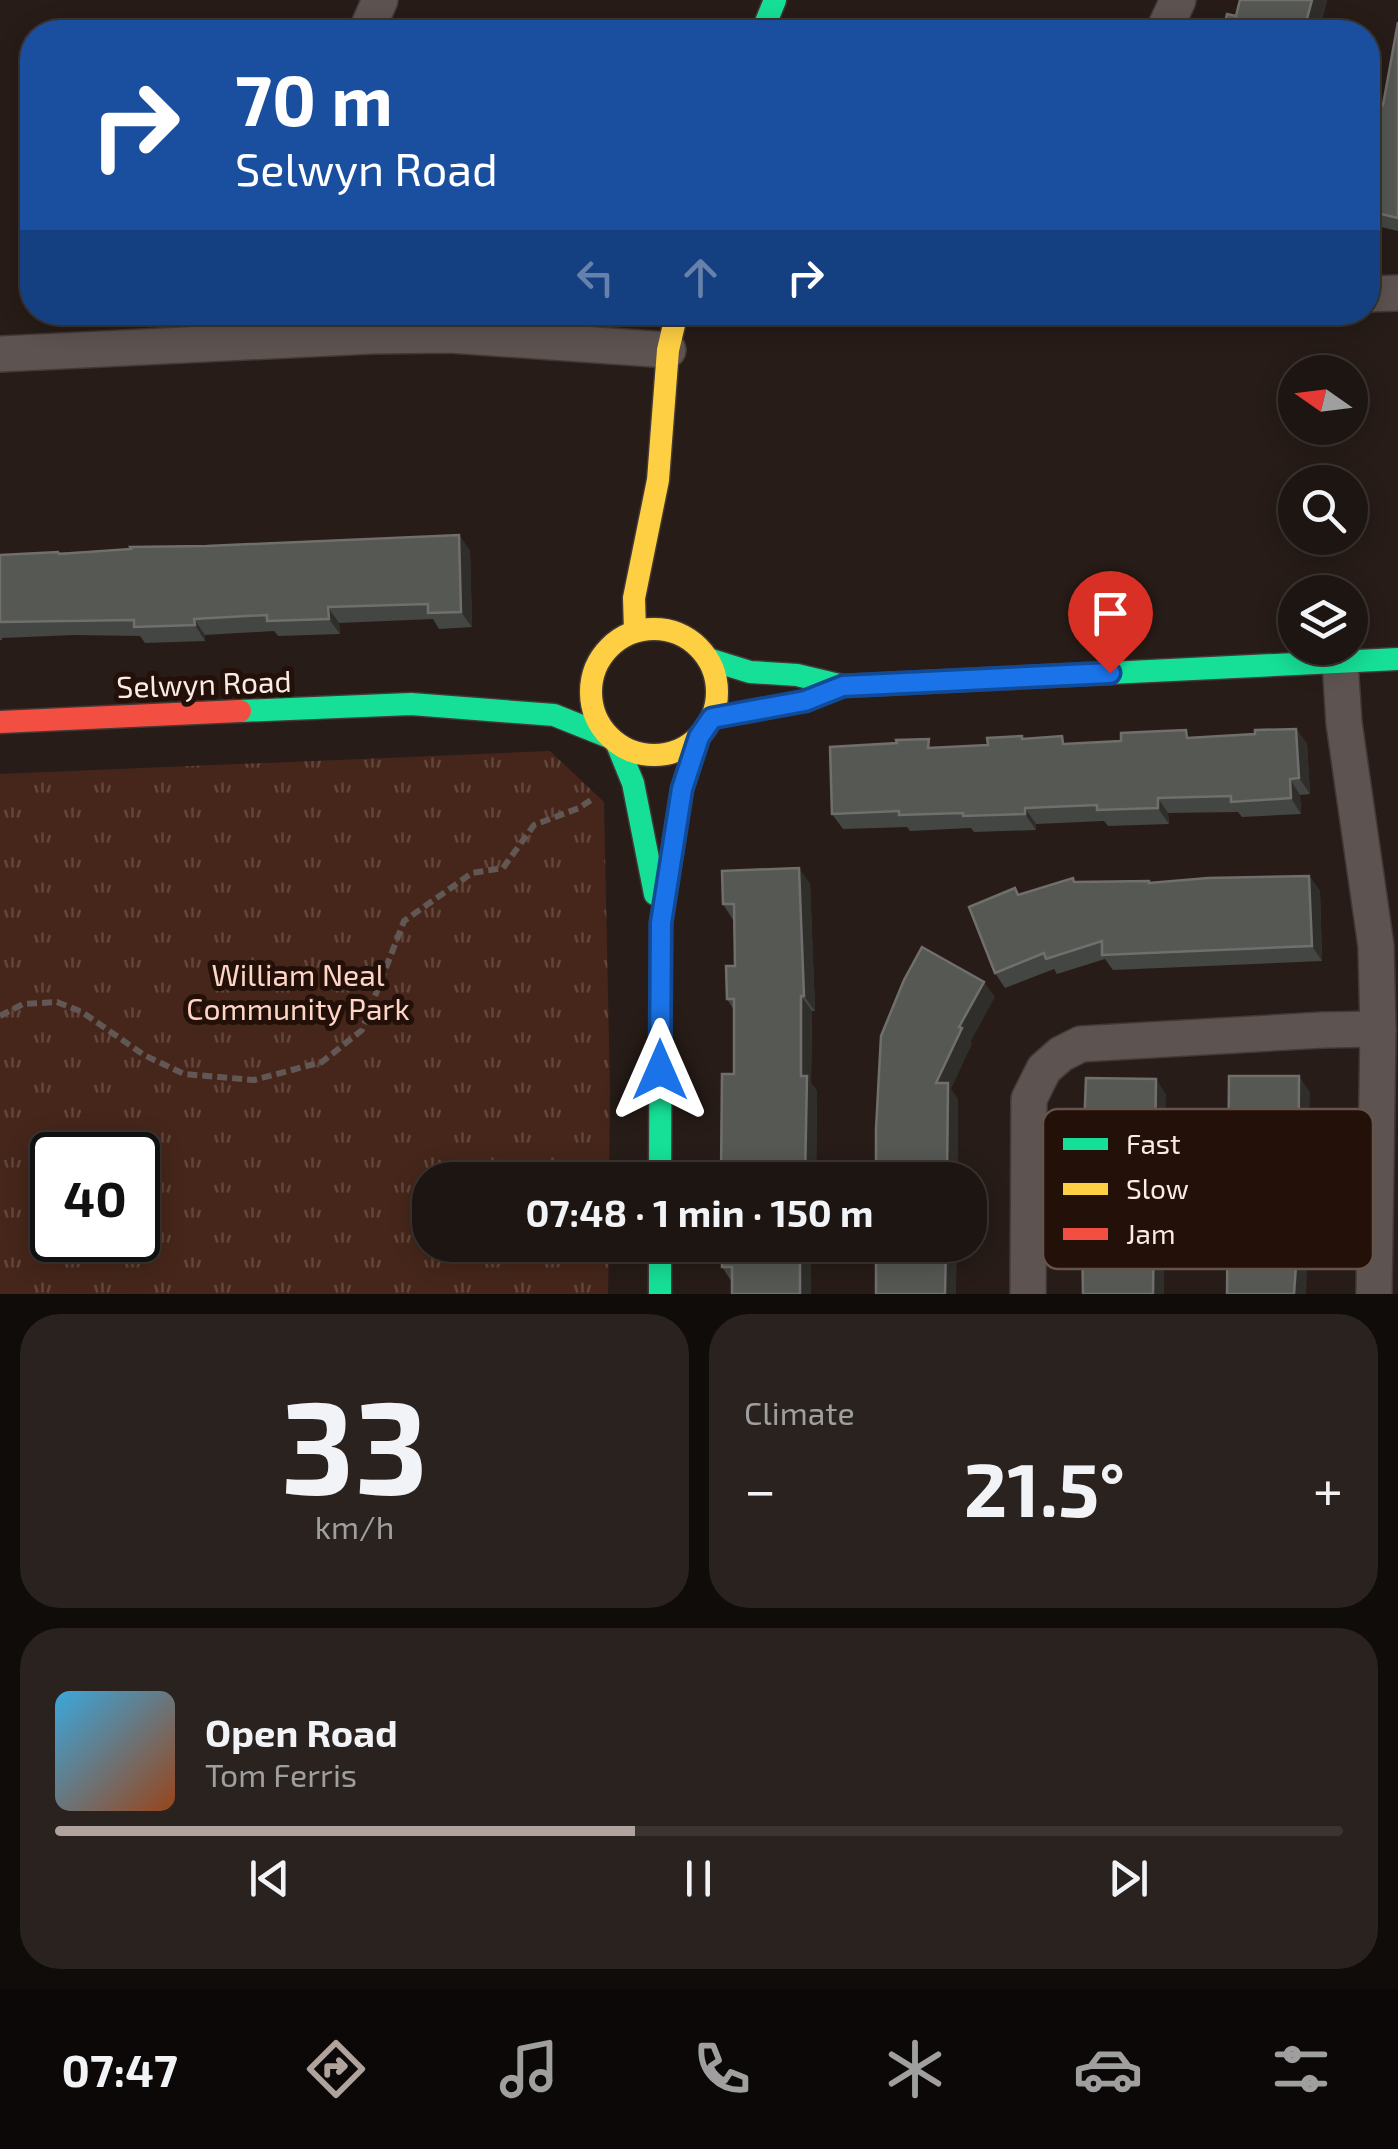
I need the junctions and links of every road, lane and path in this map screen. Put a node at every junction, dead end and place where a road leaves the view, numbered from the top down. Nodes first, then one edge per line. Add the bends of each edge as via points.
1 (674, 325) edge
2 (309, 326) edge
3 (668, 350) junction
4 (0, 354) edge
5 (658, 480) junction
6 (666, 540) dead end
7 (680, 611) dead end
8 (634, 631) junction
9 (692, 640) junction
10 (708, 658) junction
11 (1398, 659) edge
12 (1368, 661) edge
13 (597, 662) junction
14 (1278, 665) edge
15 (1340, 665) edge
16 (571, 673) dead end
17 (843, 686) junction
18 (498, 689) dead end
19 (805, 701) dead end
20 (411, 704) junction
21 (745, 711) dead end
22 (0, 722) edge
23 (705, 727) junction
24 (613, 741) junction
25 (608, 790) dead end
26 (661, 923) junction
27 (0, 1016) edge
28 (1378, 1029) junction
29 (660, 1162) edge
30 (660, 1262) edge
31 (660, 1294) edge
32 (1028, 1294) edge
33 (1374, 1294) edge

1 - 3 street
2 - 3 street
2 - 4 street
3 - 5 street
5 - 6 street
5 - 8 street via 634,598
7 - 9 street
8 - 9 street via 674,631
8 - 13 street
9 - 10 street
10 - 17 street via 750,672
10 - 23 street via 717,688
11 - 12 street
13 - 16 street
13 - 24 street via 590,702
14 - 17 street
15 - 28 street via 1376,946
17 - 19 street
18 - 20 street, Selwyn Road
20 - 22 street, Selwyn Road
20 - 24 street, Selwyn Road via 554,716
21 - 23 street
23 - 24 street via 685,748 668,754 633,752
23 - 26 street via 682,789
24 - 26 street via 634,783
25 - 27 path via 534,825 503,868 472,874 404,921 362,1030 322,1062 254,1080 184,1074 57,1002 23,1004
26 - 29 street
28 - 32 street via 1081,1044 1060,1054 1029,1100
28 - 33 street
30 - 31 street

